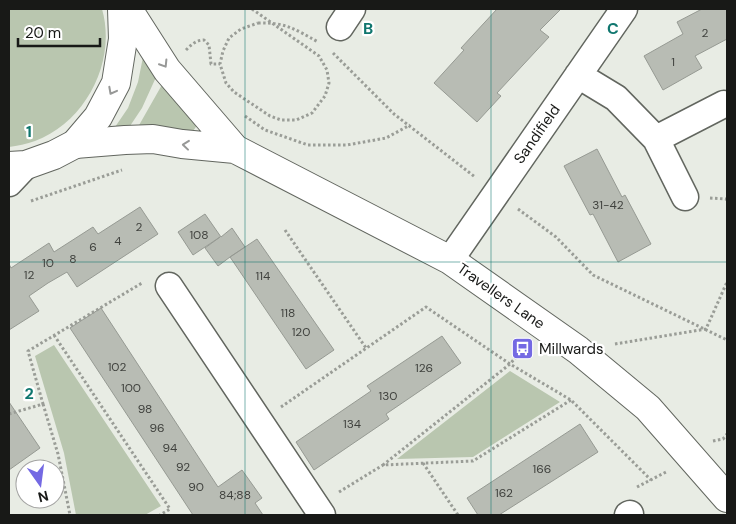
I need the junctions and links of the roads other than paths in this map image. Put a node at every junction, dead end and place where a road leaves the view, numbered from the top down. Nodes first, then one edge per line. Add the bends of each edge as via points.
1 (122, 9) edge
2 (128, 9) edge
3 (624, 9) edge
4 (578, 75) junction
5 (724, 104) dead end
6 (656, 139) junction
7 (75, 144) junction
8 (235, 149) junction
9 (17, 179) edge
10 (685, 197) dead end
11 (450, 260) junction
12 (169, 286) road end
13 (727, 498) edge
14 (319, 511) edge

1 -> 7 street via 123,39 116,83 98,117
2 -> 8 street, Travellers Lane via 168,70
3 - 4 street, Sandifield
4 - 6 street via 616,98
4 - 11 street, Sandifield
5 - 6 street
6 - 10 street
8 -> 7 street, Travellers Lane via 153,139
7 - 9 street
8 - 11 street, Travellers Lane
11 - 13 street, Travellers Lane via 578,350 648,408
12 - 14 street

